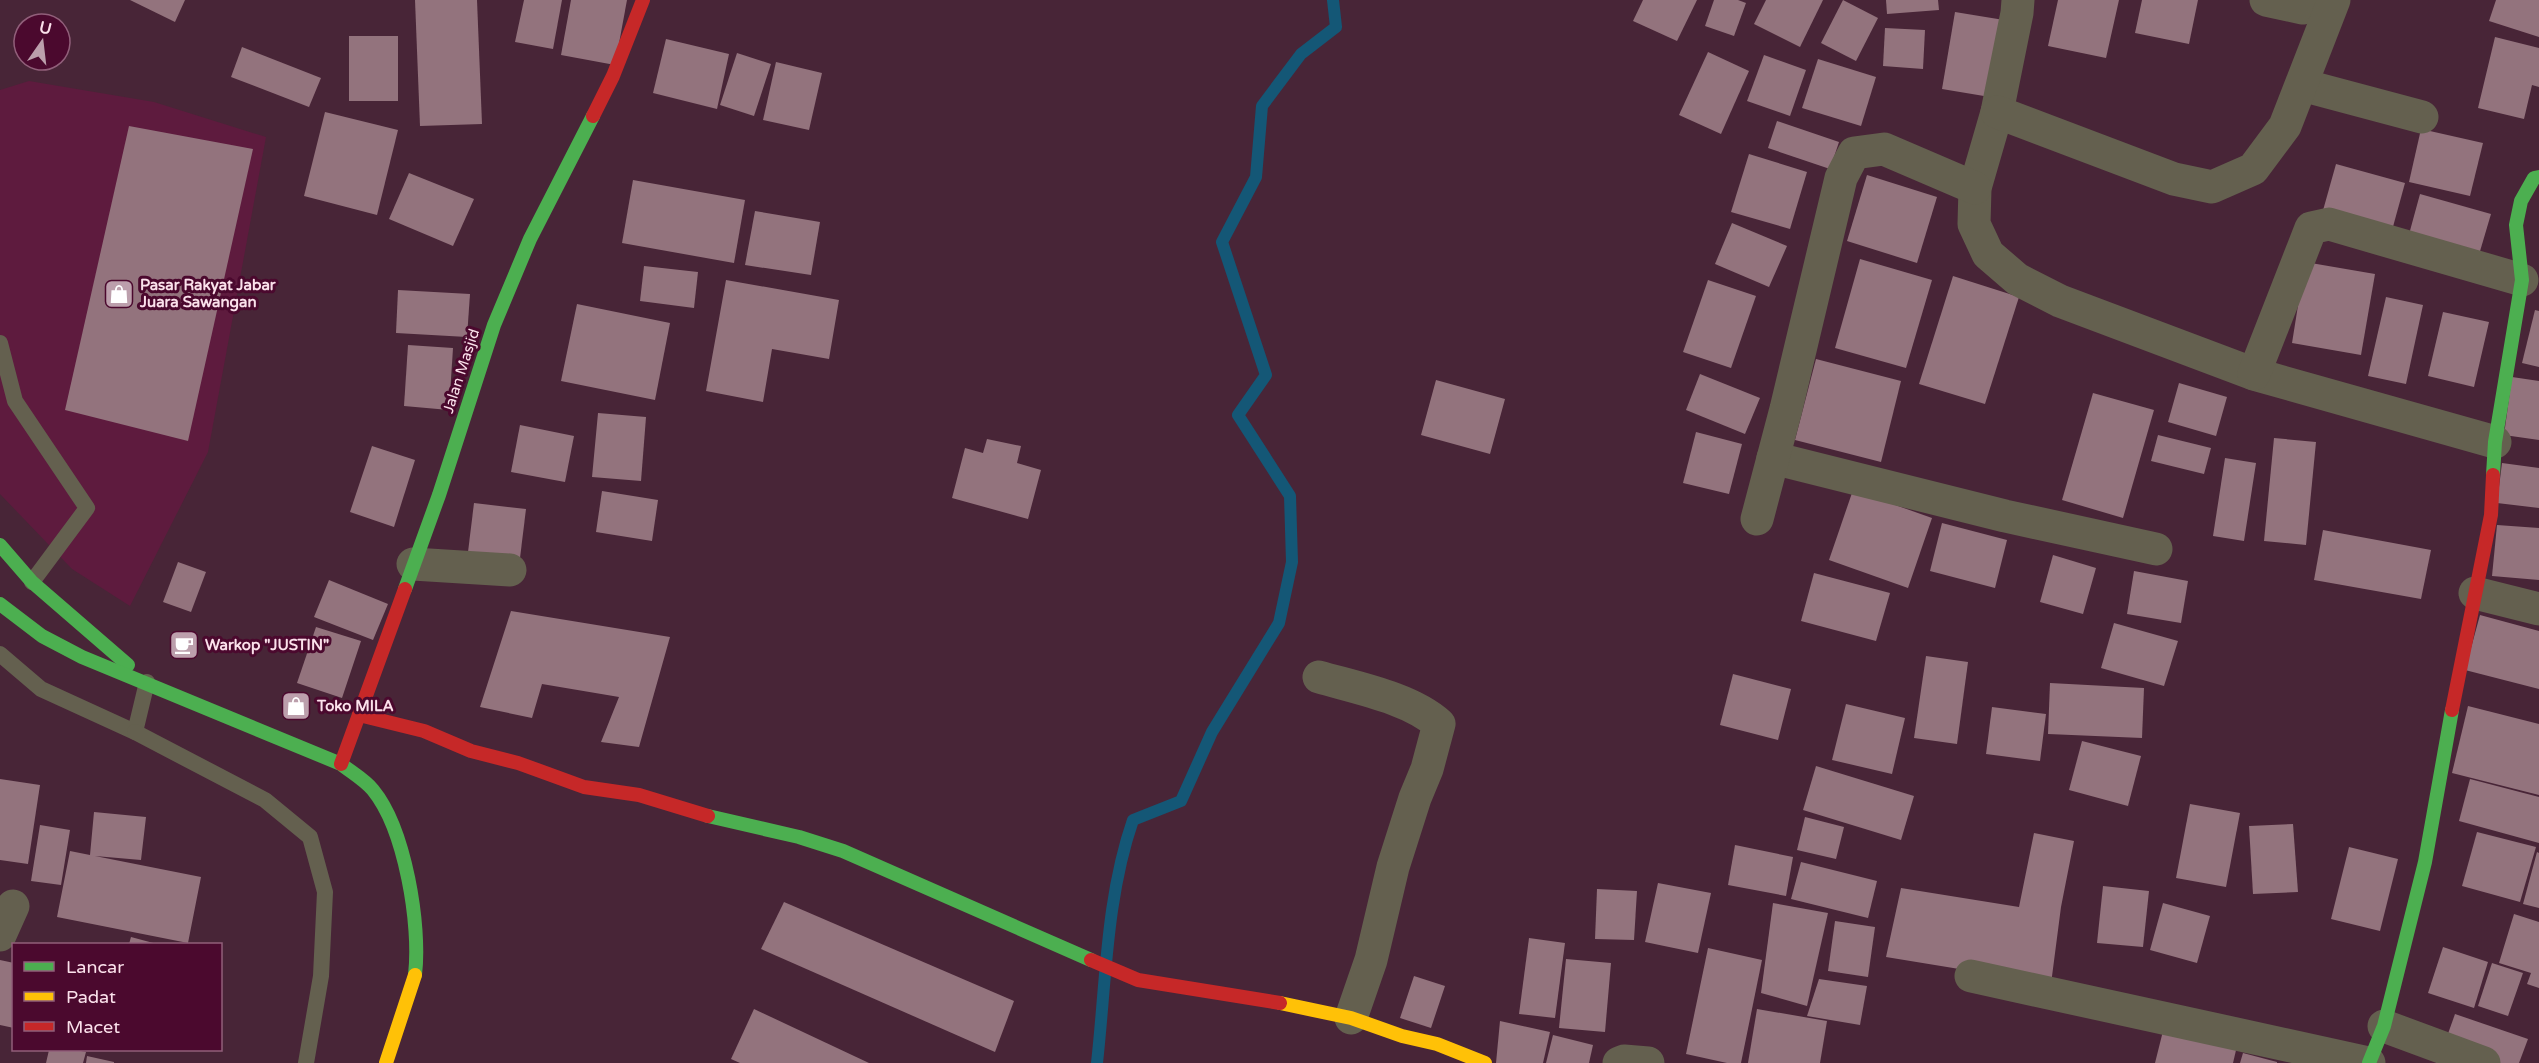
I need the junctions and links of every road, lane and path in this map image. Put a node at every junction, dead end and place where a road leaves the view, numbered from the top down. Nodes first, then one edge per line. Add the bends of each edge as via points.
1 (643, 0) edge
2 (2018, 0) edge
3 (2266, 0) edge
4 (2334, 0) edge
5 (2303, 8) dead end
6 (2302, 85) junction
7 (1997, 112) junction
8 (2422, 117) dead end
9 (2539, 177) edge
10 (1975, 188) junction
11 (2522, 280) junction
12 (0, 343) edge
13 (2254, 374) junction
14 (2495, 442) junction
15 (1773, 458) junction
16 (1757, 519) dead end
17 (0, 545) edge
18 (2156, 549) dead end
19 (413, 564) junction
20 (510, 570) dead end
21 (32, 582) junction
22 (2475, 593) junction
23 (4, 607) edge
24 (2539, 609) edge
25 (0, 654) edge
26 (1319, 677) dead end
27 (147, 682) junction
28 (359, 715) junction
29 (135, 732) junction
30 (341, 764) junction
31 (13, 906) dead end
32 (0, 935) edge
33 (1971, 976) dead end
34 (1351, 1018) junction
35 (2384, 1026) junction
36 (306, 1063) edge
37 (386, 1063) edge
38 (1485, 1063) edge
39 (1619, 1063) edge
40 (1648, 1063) edge
41 (2369, 1063) edge
42 (2484, 1063) edge

1 - 19 street, Jalan Masjid via 613,76 530,239 494,325
2 - 7 street
3 - 5 street
4 - 6 street
6 - 7 street via 2285,126 2253,169 2212,187 2174,179
6 - 8 street
7 - 10 street
9 - 11 street via 2534,178 2521,201 2516,225
10 - 13 street via 1974,224 1983,244 1988,254 2017,279 2060,302
10 - 15 street via 1884,149 1854,153 1841,178
11 - 13 street via 2329,224 2311,228
11 - 14 street
12 - 21 lane via 15,401 87,508
13 - 14 street
14 - 22 street via 2491,515
15 - 16 street
15 - 18 street
17 - 21 street
19 - 20 street
19 - 28 street, Jalan Masjid
21 - 23 street
21 - 27 street
22 - 24 street
22 - 35 street via 2425,862
23 - 27 street via 42,636
25 - 29 lane via 40,689
26 - 34 street via 1409,705 1439,724 1393,867 1371,960
27 - 29 lane
27 - 30 street
28 - 30 street, Jalan Masjid
28 - 34 street via 423,731 471,752 518,763 584,787 639,795 689,812 843,851 1138,980
29 - 36 lane via 265,800 310,837 325,892 321,976
30 - 37 street via 373,789 394,825 414,906 416,973
31 - 32 street
33 - 41 street
34 - 38 street
35 - 41 street
35 - 42 street
39 - 40 street

